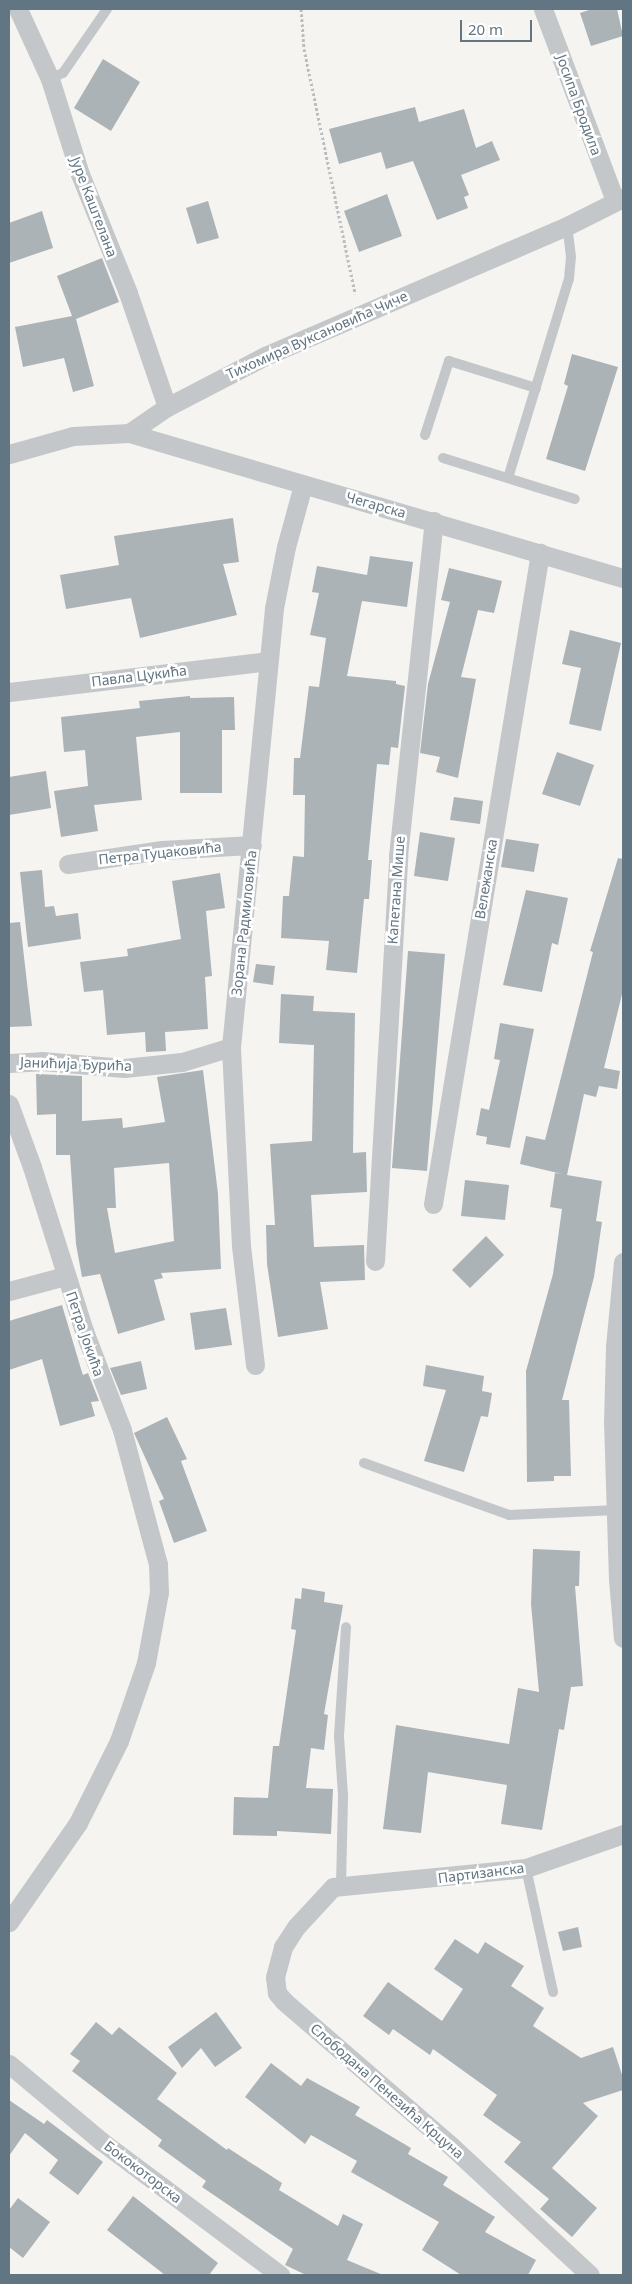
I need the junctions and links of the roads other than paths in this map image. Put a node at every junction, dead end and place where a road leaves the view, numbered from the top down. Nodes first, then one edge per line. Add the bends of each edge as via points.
1 (18, 9) edge
2 (107, 9) edge
3 (543, 9) edge
4 (50, 79) junction
5 (619, 200) edge
6 (566, 226) junction
7 (536, 388) junction
8 (167, 407) junction
9 (129, 433) junction
10 (425, 434) dead end
11 (9, 454) edge
12 (443, 458) dead end
13 (508, 478) junction
14 (303, 485) junction
15 (575, 499) dead end
16 (434, 521) junction
17 (540, 553) junction
18 (623, 578) edge
19 (268, 661) junction
20 (9, 692) edge
21 (252, 845) junction
22 (68, 864) dead end
23 (231, 1047) junction
24 (9, 1063) edge
25 (9, 1104) edge
26 (433, 1204) dead end
27 (375, 1260) dead end
28 (623, 1262) edge
29 (65, 1276) junction
30 (9, 1290) edge
31 (255, 1365) dead end
32 (364, 1463) dead end
33 (620, 1510) edge
34 (346, 1627) dead end
35 (623, 1638) edge
36 (623, 1834) edge
37 (526, 1868) junction
38 (337, 1886) junction
39 (9, 1922) edge
40 (553, 1992) dead end
41 (9, 2064) edge
42 (280, 2275) edge
43 (590, 2275) edge

1 - 4 street, Јуре Каштелана
2 - 4 lane via 63,73
3 - 5 street, Јосипа Бродила
4 - 8 street, Јуре Каштелана via 80,174 128,293
5 - 6 street, Тихомира Вуксановића Чиче
6 - 7 lane via 571,257 569,279
6 - 8 street, Тихомира Вуксановића Чиче via 265,356
7 - 10 lane via 448,361
7 - 13 lane
8 - 9 street, Тихомира Вуксановића Чиче
9 - 11 street via 73,436
9 - 14 street, Чегарска
12 - 13 lane
13 - 15 lane
14 - 16 street, Чегарска
14 - 19 street, Зорана Радмиловића via 280,572
16 - 17 street, Чегарска
16 - 27 street, Капетана Мише via 398,856
17 - 18 street, Чегарска
17 - 26 street, Вележанска
19 - 20 street, Павла Цукића
19 - 21 street, Зорана Радмиловића
21 - 22 street, Петра Туцаковића via 162,850
21 - 23 street, Зорана Радмиловића
23 - 24 street, Јанићија Ђурића via 182,1062 124,1068 42,1061
23 - 31 street, Зорана Радмиловића via 241,1246
25 - 29 street, Петра Јокића
28 - 33 street via 614,1403
29 - 30 street
29 - 39 street, Петра Јокића via 122,1430 158,1564 159,1592 153,1633 123,1732 78,1823
32 - 33 lane via 508,1515
33 - 35 street
34 - 38 lane via 339,1736 343,1795
36 - 37 street, Партизанска
37 - 38 street, Партизанска
37 - 40 lane
38 - 43 street, Слободана Пенезића Крцуна via 315,1902 283,1947 275,1977 277,1993 450,2145
41 - 42 street, Бококоторска via 101,2141

